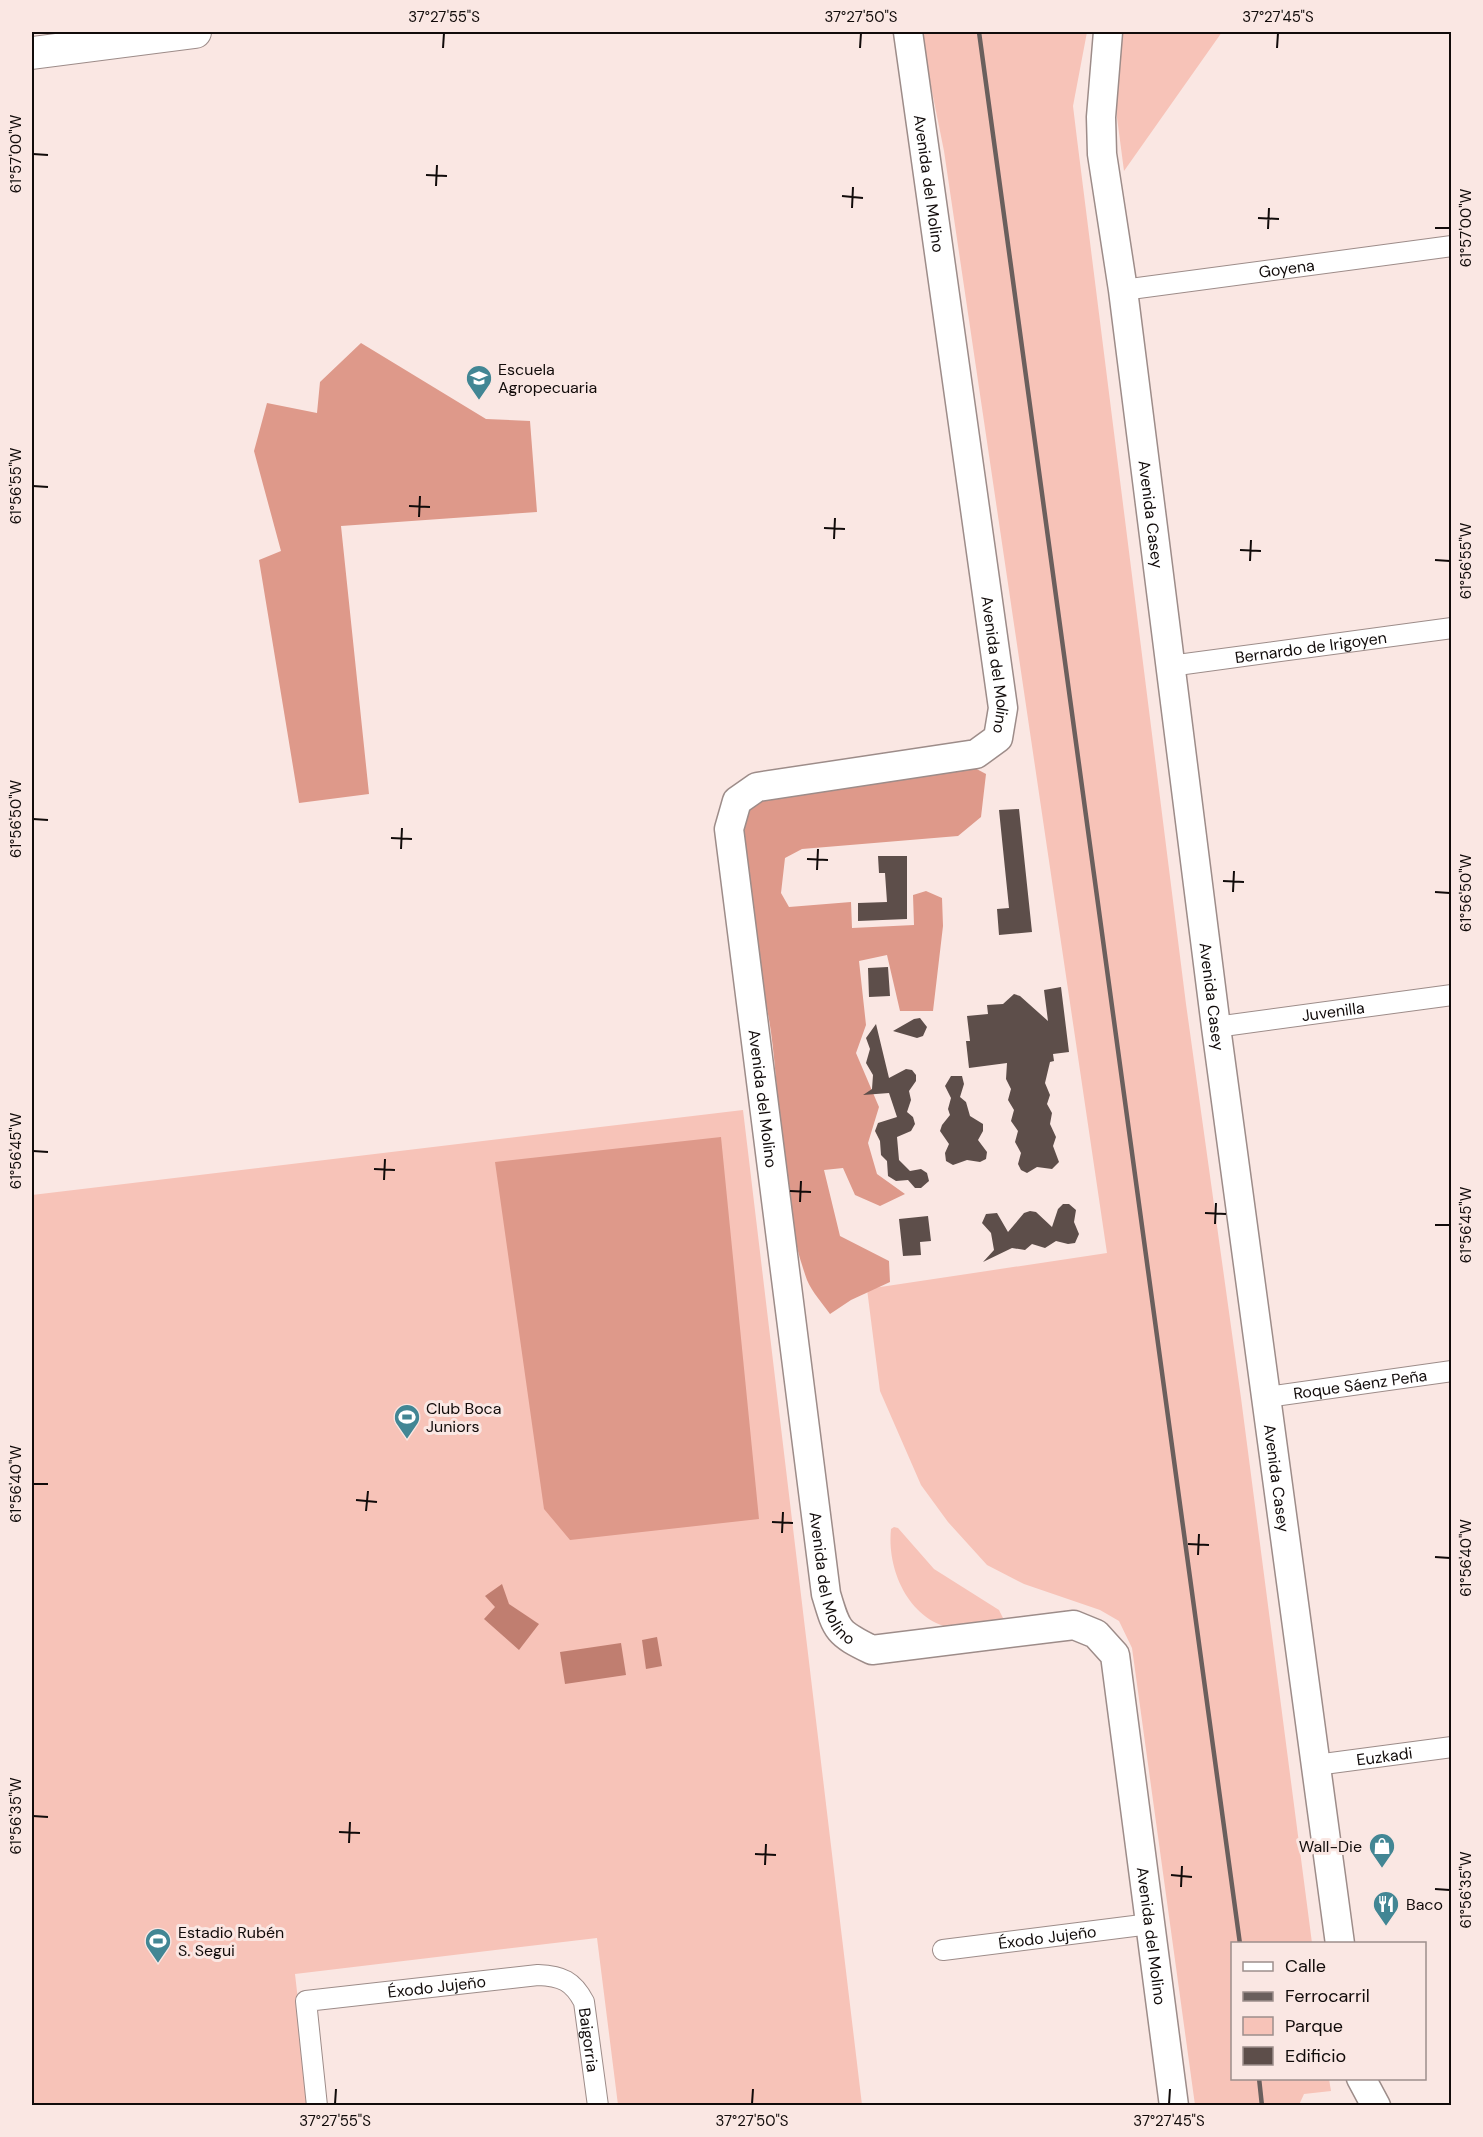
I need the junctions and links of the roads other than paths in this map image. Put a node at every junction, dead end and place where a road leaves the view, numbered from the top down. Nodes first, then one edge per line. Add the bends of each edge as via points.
1 (195, 32) edge
2 (908, 32) edge
3 (1111, 37) edge
4 (32, 53) edge
5 (1452, 246) edge
6 (1123, 290) junction
7 (1452, 628) edge
8 (1170, 666) junction
9 (1452, 995) edge
10 (1216, 1027) junction
11 (1452, 1371) edge
12 (1268, 1397) junction
13 (1452, 1746) edge
14 (1316, 1765) junction
15 (1150, 1924) junction
16 (1340, 1942) edge
17 (943, 1950) dead end
18 (566, 1979) joint
19 (1359, 2080) edge
20 (1360, 2080) edge
21 (317, 2106) edge
22 (598, 2106) edge
23 (1174, 2106) edge
24 (1355, 2106) edge
25 (1376, 2106) edge

1 - 4 main road
2 - 15 street, Avenida del Molino via 1004,708 998,738 976,754 757,787 737,801 729,829 826,1594 843,1637 872,1650 1074,1626 1096,1634 1115,1655
3 - 6 street, Avenida Casey via 1101,117 1102,154
5 - 6 street, Goyena
6 - 8 street, Avenida Casey
7 - 8 street, Bernardo de Irigoyen
8 - 10 street, Avenida Casey
9 - 10 street, Juvenilla
10 - 12 street, Avenida Casey
11 - 12 street, Roque Sáenz Peña
12 - 14 street, Avenida Casey
13 - 14 street, Euzkadi
14 - 16 street, Avenida Casey
15 - 17 street, Éxodo Jujeño
15 - 23 street, Avenida del Molino
18 - 21 street, Éxodo Jujeño via 538,1975 306,2001
18 - 22 street, Baigorria via 584,2002
19 - 24 street
20 - 25 street

